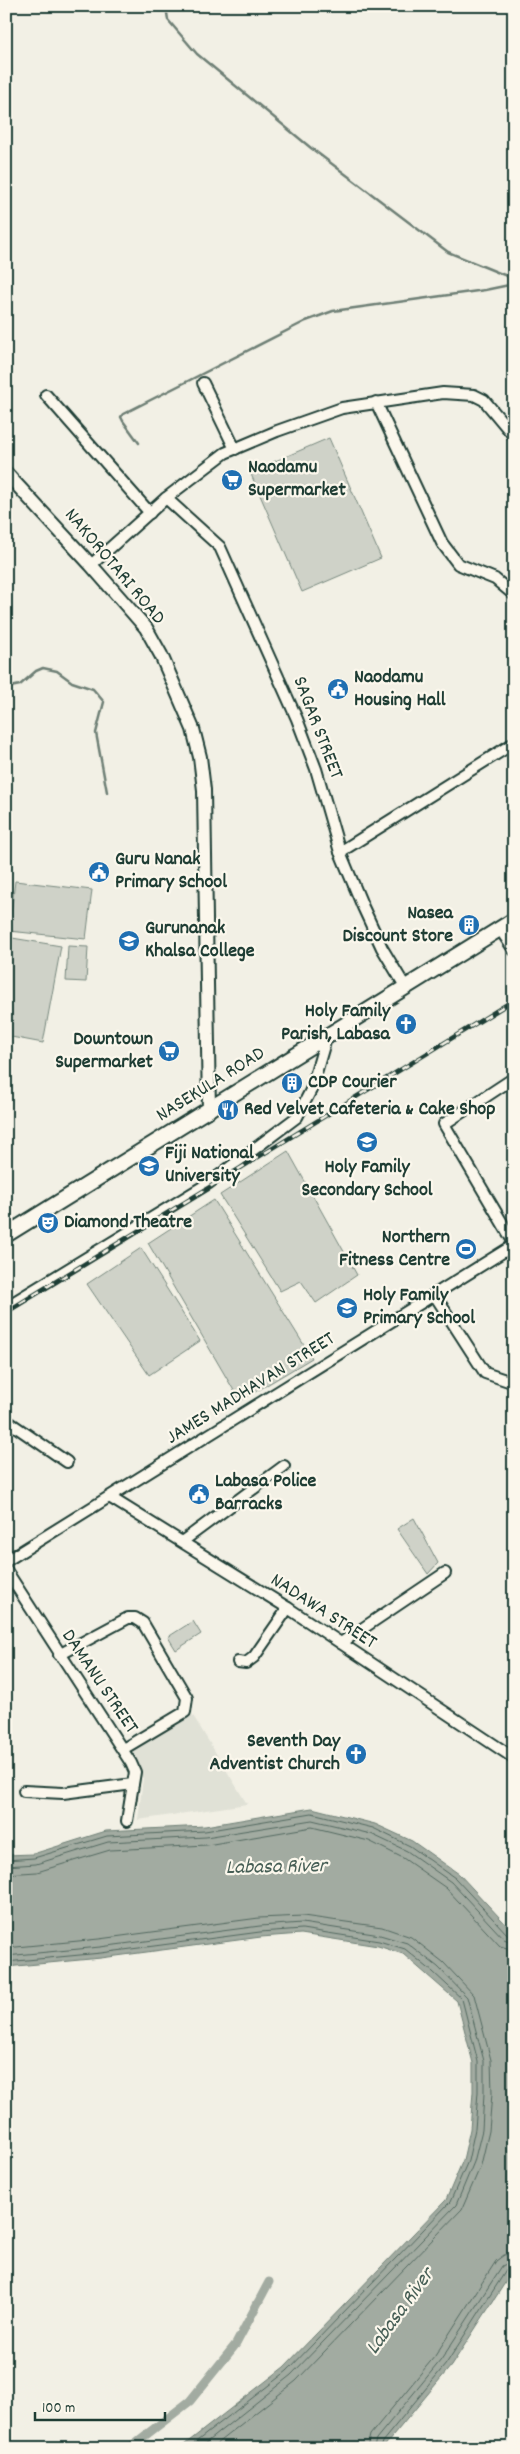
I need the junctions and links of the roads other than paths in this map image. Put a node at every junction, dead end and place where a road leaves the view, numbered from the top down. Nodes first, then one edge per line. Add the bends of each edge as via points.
1 (203, 383) dead end
2 (46, 395) dead end
3 (376, 402) junction
4 (514, 436) edge
5 (235, 449) junction
6 (6, 474) edge
7 (166, 498) junction
8 (150, 513) junction
9 (92, 565) junction
10 (514, 595) edge
11 (514, 743) edge
12 (340, 852) junction
13 (514, 920) edge
14 (500, 929) junction
15 (514, 950) edge
16 (406, 988) junction
17 (327, 1035) junction
18 (514, 1078) edge
19 (209, 1111) junction
20 (6, 1235) edge
21 (514, 1244) edge
22 (434, 1294) junction
23 (6, 1307) edge
24 (514, 1383) edge
25 (6, 1420) edge
26 (67, 1462) dead end
27 (284, 1466) dead end
28 (111, 1498) junction
29 (183, 1541) junction
30 (6, 1561) edge
31 (6, 1570) edge
32 (445, 1573) dead end
33 (288, 1608) junction
34 (341, 1644) junction
35 (59, 1655) junction
36 (238, 1662) dead end
37 (122, 1749) junction
38 (514, 1758) edge
39 (133, 1784) junction
40 (24, 1791) dead end
41 (127, 1821) dead end

1 - 5 street
2 - 8 street
3 - 4 street via 443,393 474,395 484,400
3 - 5 street via 342,408
3 - 10 street via 442,543 458,564 495,579
5 - 7 street via 225,453
6 - 9 street, NAKOROTARI ROAD
7 - 8 street
7 - 12 street, SAGAR STREET via 220,547 298,719
8 - 9 street
9 - 19 street, NAKOROTARI ROAD via 146,628 193,729 200,757 204,800
11 - 12 street
12 - 16 street, SAGAR STREET via 382,948
13 - 14 main road, NASEKULA ROAD
14 - 15 street
14 - 16 main road, NASEKULA ROAD
16 - 17 main road, NASEKULA ROAD
17 - 19 main road, NASEKULA ROAD
17 - 23 street via 310,1090 297,1117 209,1183
18 - 21 street via 444,1124
19 - 20 main road, NASEKULA ROAD
21 - 22 street, JAMES MADHAVAN STREET
22 - 24 street via 485,1373
22 - 28 street, JAMES MADHAVAN STREET
25 - 26 street
27 - 29 street
28 - 29 street, NADAWA STREET
28 - 30 street, JAMES MADHAVAN STREET
29 - 33 street, NADAWA STREET
31 - 35 street, DAMANU STREET
32 - 34 street
33 - 34 street, NADAWA STREET
33 - 36 street via 254,1657 246,1663
34 - 38 street, NADAWA STREET
35 - 37 street, DAMANU STREET
35 - 37 street via 128,1618 143,1623 188,1705 185,1712
37 - 39 street, DAMANU STREET via 135,1772
39 - 40 street via 63,1793
39 - 41 street, DAMANU STREET

